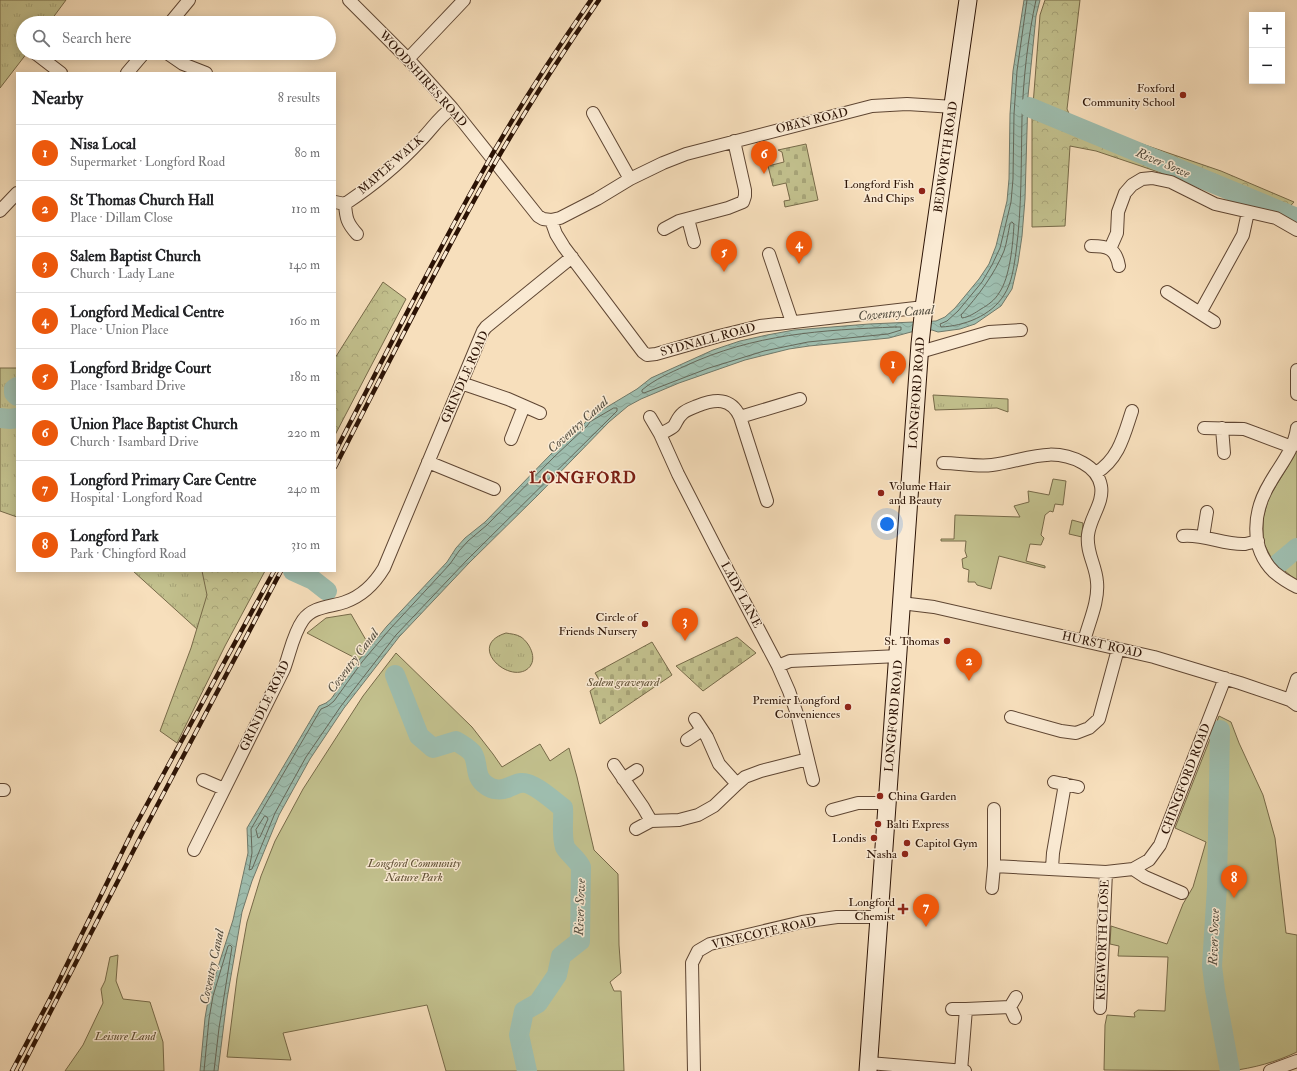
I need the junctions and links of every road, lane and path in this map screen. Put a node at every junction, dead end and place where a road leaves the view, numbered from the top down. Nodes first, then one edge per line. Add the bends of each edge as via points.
1 (189, 0) edge
2 (349, 0) edge
3 (464, 0) edge
4 (968, 0) edge
5 (176, 16) edge
6 (408, 59) junction
7 (44, 60) edge
8 (138, 60) edge
9 (177, 60) edge
10 (60, 72) edge
11 (128, 72) edge
12 (203, 72) edge
13 (954, 107) junction
14 (452, 108) junction
15 (593, 113) dead end
16 (734, 141) junction
17 (630, 179) junction
18 (16, 194) edge
19 (340, 203) edge
20 (0, 211) edge
21 (1248, 212) junction
22 (688, 219) junction
23 (551, 220) junction
24 (664, 229) dead end
25 (1297, 230) edge
26 (357, 234) dead end
27 (694, 242) dead end
28 (1091, 246) dead end
29 (1110, 249) junction
30 (769, 254) dead end
31 (572, 256) junction
32 (1119, 266) dead end
33 (1167, 292) dead end
34 (924, 310) junction
35 (1200, 313) junction
36 (792, 322) junction
37 (1214, 322) dead end
38 (1021, 330) dead end
39 (920, 348) junction
40 (1297, 370) edge
41 (461, 383) junction
42 (1297, 394) edge
43 (800, 399) dead end
44 (524, 406) junction
45 (1132, 411) dead end
46 (540, 413) dead end
47 (650, 417) dead end
48 (740, 417) junction
49 (1204, 428) dead end
50 (1222, 428) junction
51 (1297, 428) edge
52 (660, 434) junction
53 (511, 439) dead end
54 (1292, 447) junction
55 (1224, 453) dead end
56 (428, 462) junction
57 (943, 463) dead end
58 (1096, 473) junction
59 (494, 489) dead end
60 (767, 501) dead end
61 (1207, 512) dead end
62 (1183, 536) dead end
63 (1203, 537) junction
64 (1258, 541) junction
65 (1297, 587) edge
66 (902, 603) junction
67 (1084, 641) junction
68 (1118, 650) junction
69 (899, 656) junction
70 (778, 666) junction
71 (1225, 678) junction
72 (1297, 679) edge
73 (1293, 702) edge
74 (1011, 717) dead end
75 (695, 719) dead end
76 (702, 730) junction
77 (687, 740) dead end
78 (808, 759) junction
79 (614, 765) dead end
80 (637, 770) dead end
81 (623, 779) junction
82 (203, 780) dead end
83 (813, 780) dead end
84 (736, 784) junction
85 (1078, 787) dead end
86 (224, 789) junction
87 (887, 803) junction
88 (994, 809) dead end
89 (832, 810) dead end
90 (651, 821) junction
91 (636, 829) dead end
92 (194, 850) dead end
93 (994, 866) junction
94 (1052, 868) junction
95 (1133, 869) junction
96 (1106, 872) junction
97 (992, 888) dead end
98 (1182, 893) dead end
99 (880, 917) junction
100 (1100, 1008) dead end
101 (952, 1009) dead end
102 (966, 1009) junction
103 (1015, 1018) dead end
104 (1297, 1061) edge
105 (868, 1067) edge
106 (694, 1071) edge
107 (961, 1071) edge
108 (965, 1071) edge
109 (1270, 1071) edge

1 - 5 street
2 - 6 street, WOODSHIRES ROAD
3 - 6 street
4 - 13 main road, BEDWORTH ROAD
6 - 14 street, WOODSHIRES ROAD
7 - 10 street
8 - 11 street
9 - 12 street
13 - 16 street, OBAN ROAD via 907,104 872,106
13 - 34 main road, BEDWORTH ROAD
14 - 19 street, MAPLE WALK via 401,160 377,180
14 - 23 street, WOODSHIRES ROAD via 538,216
15 - 17 street
16 - 17 street, OBAN ROAD via 671,159
16 - 22 street via 745,190 744,199 741,204
17 - 23 street, OBAN ROAD via 591,202
18 - 20 street
19 - 26 street, MAPLE WALK via 349,226
21 - 25 street via 1276,218
21 - 29 street via 1215,204 1171,182 1152,178 1142,179 1125,193 1118,212 1117,233
21 - 35 street via 1244,235
22 - 24 street
22 - 27 street
23 - 31 street, SYDNALL ROAD via 556,234
28 - 29 street
29 - 32 street via 1115,254
30 - 36 street
31 - 36 street, SYDNALL ROAD via 647,355 753,328
31 - 41 street, GRINDLE ROAD via 486,327
33 - 35 street
34 - 36 street, SYDNALL ROAD
34 - 39 main road, LONGFORD ROAD
35 - 37 street
38 - 39 street via 989,332
39 - 66 main road, LONGFORD ROAD
40 - 42 street
41 - 44 street
41 - 56 street, GRINDLE ROAD
43 - 48 street
44 - 46 street
44 - 53 street
45 - 58 street via 1120,446 1114,456
47 - 52 street, LADY LANE
48 - 52 street via 737,410 728,404 718,400 709,401 684,412 673,427
48 - 60 street
49 - 50 street
50 - 54 street via 1244,429
50 - 55 street
51 - 54 street
52 - 70 street, LADY LANE via 678,474
54 - 64 street via 1262,499 1256,522
56 - 59 street
56 - 86 street, GRINDLE ROAD via 377,580 346,602 319,608 303,620 284,669
57 - 58 street via 990,465 1049,454 1076,459
58 - 67 street via 1101,487 1101,497 1090,524 1088,549 1096,572 1098,592
61 - 63 street
62 - 63 street
63 - 64 street via 1236,544
64 - 65 street via 1262,555 1274,571
66 - 67 street, HURST ROAD via 934,606
66 - 69 main road, LONGFORD ROAD
67 - 68 street, HURST ROAD
68 - 71 street, HURST ROAD via 1154,657
68 - 74 street via 1099,719 1089,728 1076,733 1061,731
69 - 70 street via 790,661
69 - 87 main road, LONGFORD ROAD
70 - 78 street, LADY LANE via 798,714
71 - 73 street, HURST ROAD
71 - 95 street, CHINGFORD ROAD via 1160,845 1149,860
72 - 73 street
75 - 76 street
76 - 77 street
76 - 84 street via 719,764
78 - 83 street, LADY LANE
78 - 84 street via 752,774
79 - 81 street
80 - 81 street
81 - 90 street
82 - 86 street
84 - 90 street via 714,806 698,815 679,820
85 - 94 street via 1060,783
86 - 92 street, GRINDLE ROAD
87 - 89 street via 858,804
87 - 99 main road, LONGFORD ROAD
88 - 93 street
90 - 91 street
93 - 94 street, CHINGFORD ROAD
93 - 97 street
94 - 96 street, CHINGFORD ROAD
95 - 96 street, CHINGFORD ROAD
95 - 98 street
96 - 100 street, KEGWORTH CLOSE
99 - 105 main road, LONGFORD ROAD
99 - 106 street, VINECOTE ROAD via 837,917 799,923 710,944 698,951 692,963
101 - 102 street
102 - 103 street via 1013,1002
102 - 107 street
104 - 109 street
105 - 107 street
107 - 108 street

